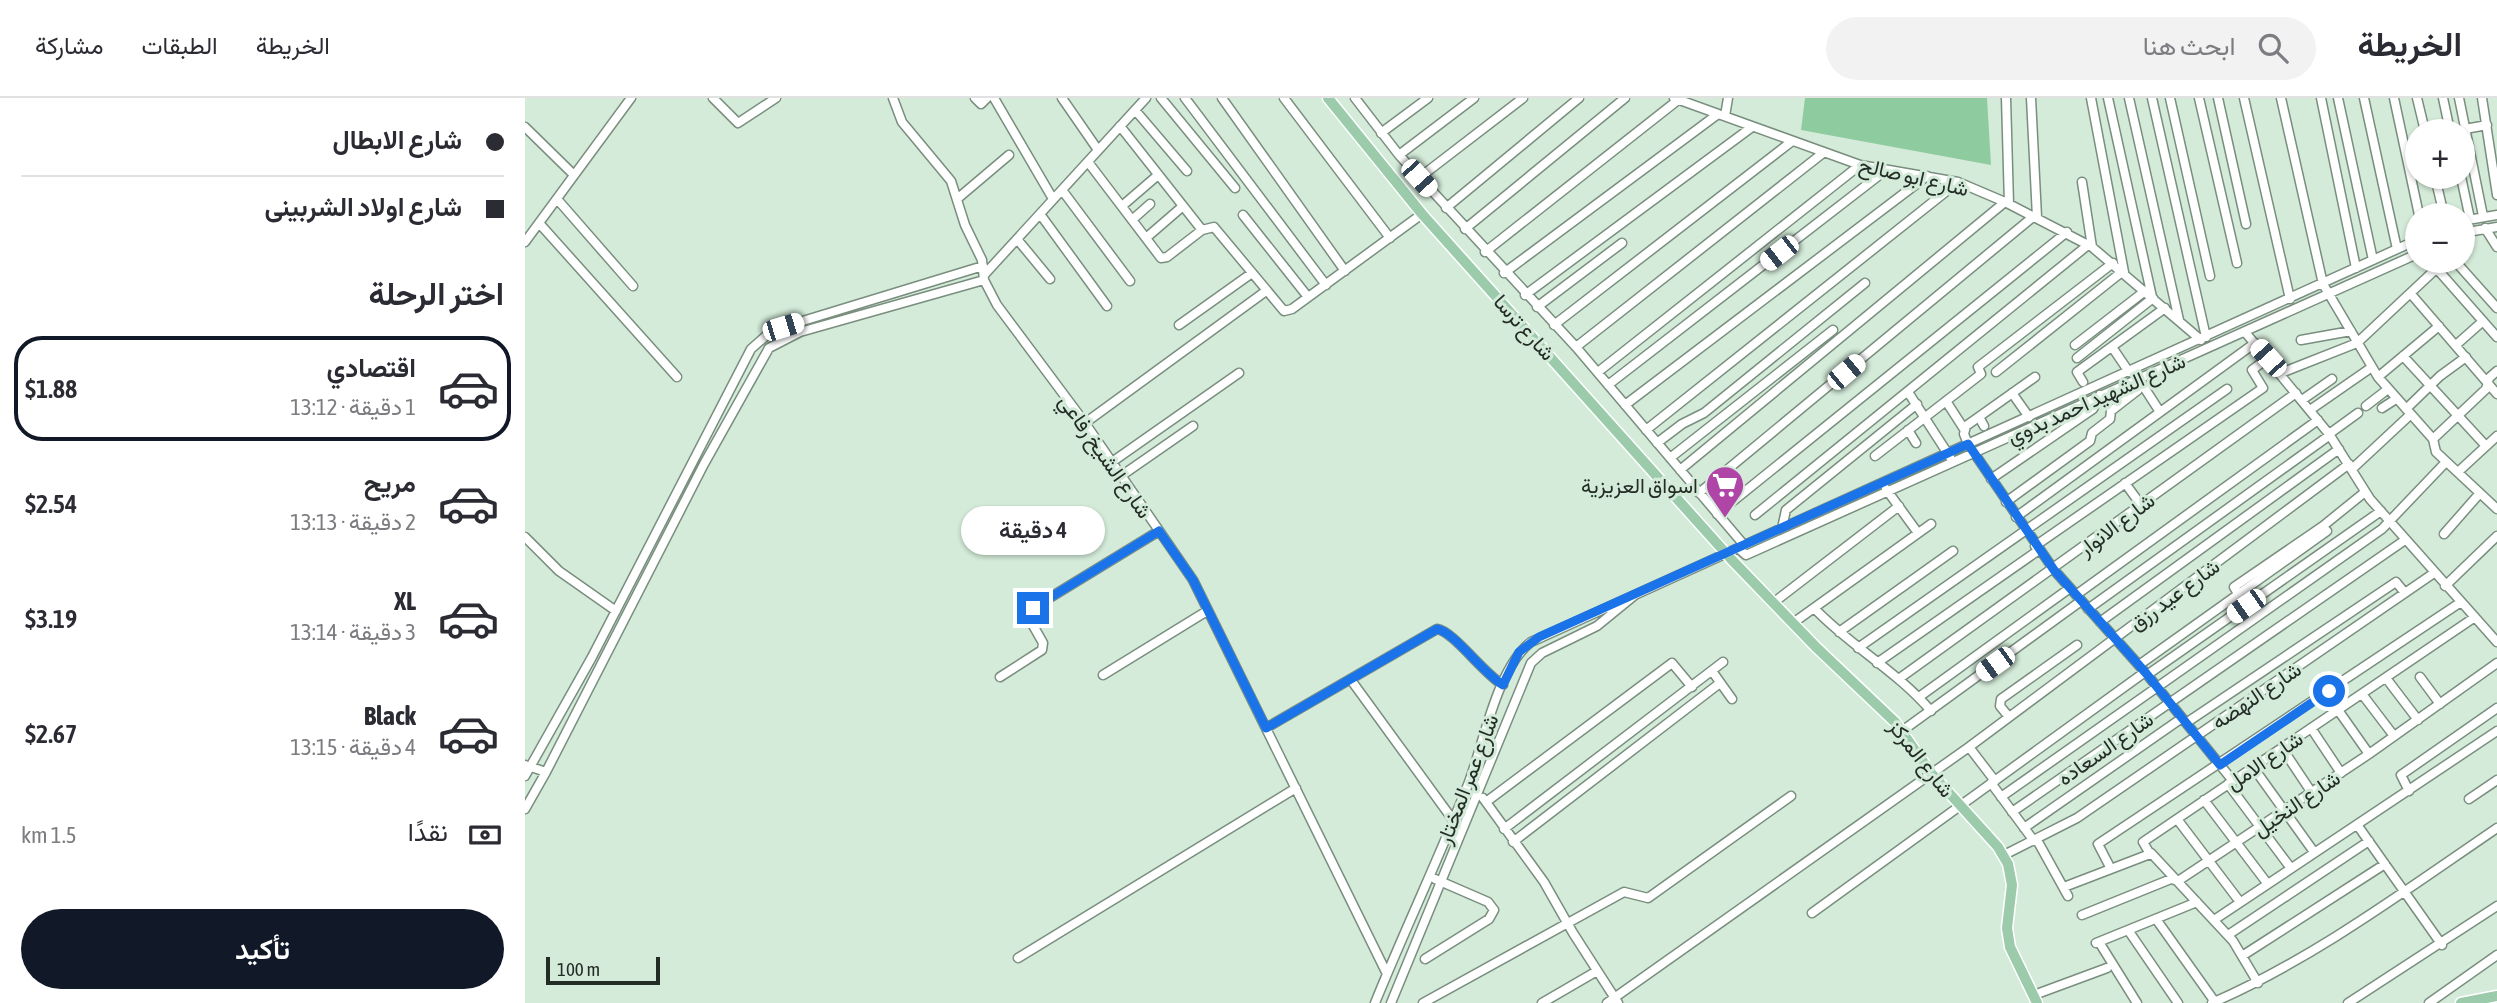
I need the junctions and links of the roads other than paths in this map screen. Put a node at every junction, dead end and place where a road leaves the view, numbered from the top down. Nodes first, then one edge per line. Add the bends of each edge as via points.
1 (631, 98) edge
2 (713, 98) edge
3 (776, 98) edge
4 (893, 98) edge
5 (975, 98) edge
6 (987, 98) edge
7 (994, 98) edge
8 (1062, 98) edge
9 (1146, 98) edge
10 (1161, 98) edge
11 (1185, 98) edge
12 (1222, 98) edge
13 (1284, 98) edge
14 (1328, 98) edge
15 (1428, 98) edge
16 (1474, 98) edge
17 (1523, 98) edge
18 (1579, 98) edge
19 (1625, 98) edge
20 (1728, 98) edge
21 (2006, 98) edge
22 (2031, 98) edge
23 (2091, 98) edge
24 (2108, 98) edge
25 (2129, 98) edge
26 (2152, 98) edge
27 (2170, 98) edge
28 (2199, 98) edge
29 (2218, 98) edge
30 (2244, 98) edge
31 (2281, 98) edge
32 (2321, 98) edge
33 (2338, 98) edge
34 (2364, 98) edge
35 (2393, 98) edge
36 (2417, 98) edge
37 (2442, 98) edge
38 (2459, 98) edge
39 (2482, 98) edge
40 (1358, 99) edge
41 (1676, 99) edge
42 (1135, 110) junction
43 (1722, 115) junction
44 (2422, 119) edge
45 (2447, 119) edge
46 (2463, 119) edge
47 (2487, 125) junction
48 (1120, 126) junction
49 (525, 127) edge
50 (1752, 127) junction
51 (2475, 127) edge
52 (1381, 133) junction
53 (1791, 142) junction
54 (1098, 150) junction
55 (1823, 153) junction
56 (1009, 155) dead end
57 (1399, 155) junction
58 (1088, 162) junction
59 (1860, 165) junction
60 (1886, 170) junction
61 (1187, 171) dead end
62 (575, 175) junction
63 (1158, 175) junction
64 (1927, 176) junction
65 (2475, 177) edge
66 (1419, 178) junction
67 (1958, 182) junction
68 (2082, 182) dead end
69 (1235, 188) dead end
70 (1062, 190) junction
71 (2497, 195) edge
72 (557, 199) junction
73 (957, 199) junction
74 (1053, 200) junction
75 (2007, 203) junction
76 (2416, 203) edge
77 (1150, 204) dead end
78 (1122, 206) junction
79 (1183, 206) junction
80 (1446, 208) junction
81 (1040, 214) junction
82 (1422, 214) junction
83 (1244, 215) dead end
84 (2497, 215) edge
85 (2036, 216) junction
86 (2483, 216) junction
87 (2475, 218) edge
88 (1132, 220) junction
89 (539, 223) junction
90 (2246, 224) dead end
91 (2497, 227) edge
92 (2485, 228) junction
93 (1465, 229) junction
94 (1202, 230) junction
95 (2475, 230) edge
96 (2067, 232) junction
97 (1146, 238) junction
98 (1390, 238) junction
99 (1017, 239) junction
100 (525, 242) edge
101 (1622, 243) dead end
102 (2405, 245) edge
103 (2090, 246) junction
104 (2497, 247) edge
105 (2397, 249) junction
106 (1485, 251) junction
107 (2405, 259) edge
108 (2374, 260) junction
109 (2113, 263) junction
110 (2237, 263) dead end
111 (2356, 268) junction
112 (1345, 271) junction
113 (2123, 272) junction
114 (1252, 273) junction
115 (1504, 273) junction
116 (2432, 273) edge
117 (2441, 273) edge
118 (2466, 273) edge
119 (983, 274) junction
120 (2210, 276) dead end
121 (1049, 279) dead end
122 (1130, 281) dead end
123 (1865, 283) dead end
124 (2323, 284) junction
125 (1325, 285) junction
126 (633, 286) dead end
127 (1266, 291) junction
128 (2411, 293) junction
129 (2329, 294) junction
130 (1525, 295) junction
131 (2150, 295) junction
132 (1308, 297) junction
133 (2290, 299) junction
134 (1107, 306) dead end
135 (1537, 307) junction
136 (2165, 308) junction
137 (2497, 308) edge
138 (2179, 320) junction
139 (2483, 321) junction
140 (1179, 325) dead end
141 (1554, 325) junction
142 (2439, 326) junction
143 (1833, 330) dead end
144 (2351, 331) junction
145 (2245, 332) junction
146 (2497, 337) edge
147 (2204, 339) junction
148 (2301, 340) dead end
149 (2255, 343) junction
150 (2357, 343) junction
151 (2074, 345) dead end
152 (2456, 345) junction
153 (2112, 346) junction
154 (1576, 348) junction
155 (2403, 356) junction
156 (2466, 356) junction
157 (2077, 358) dead end
158 (2268, 358) junction
159 (742, 364) junction
160 (2372, 367) junction
161 (754, 370) junction
162 (2497, 370) edge
163 (1598, 372) junction
164 (1996, 372) dead end
165 (2129, 372) junction
166 (1239, 373) dead end
167 (2281, 373) junction
168 (677, 377) dead end
169 (2035, 377) dead end
170 (2378, 377) junction
171 (2332, 379) dead end
172 (2139, 380) junction
173 (2083, 382) dead end
174 (2487, 383) junction
175 (1608, 385) junction
176 (2431, 385) junction
177 (2227, 389) dead end
178 (2388, 389) junction
179 (1908, 392) junction
180 (2012, 393) junction
181 (2497, 394) edge
182 (2299, 396) junction
183 (2099, 398) junction
184 (2396, 399) junction
185 (1946, 401) junction
186 (1917, 404) junction
187 (1625, 405) junction
188 (2366, 406) dead end
189 (2382, 408) dead end
190 (2310, 410) junction
191 (2160, 412) junction
192 (2409, 412) junction
193 (2358, 413) dead end
194 (2110, 415) junction
195 (1926, 416) junction
196 (2456, 416) junction
197 (1979, 417) junction
198 (2029, 417) junction
199 (2052, 417) junction
200 (2318, 420) junction
201 (1085, 424) junction
202 (1193, 426) dead end
203 (1985, 426) dead end
204 (1965, 429) junction
205 (1646, 430) junction
206 (1908, 430) junction
207 (2060, 432) junction
208 (2329, 435) junction
209 (2497, 436) edge
210 (2433, 439) junction
211 (1657, 443) junction
212 (1916, 443) dead end
213 (1968, 444) junction
214 (2486, 446) junction
215 (2339, 449) junction
216 (1973, 452) junction
217 (1875, 456) dead end
218 (1670, 458) junction
219 (1950, 458) junction
220 (2447, 462) junction
221 (1112, 463) junction
222 (2351, 467) junction
223 (1680, 470) junction
224 (2458, 472) junction
225 (1121, 476) junction
226 (1990, 479) junction
227 (2125, 483) junction
228 (1885, 487) junction
229 (2365, 492) junction
230 (1699, 493) junction
231 (2480, 493) junction
232 (2497, 495) edge
233 (2006, 502) junction
234 (2490, 503) junction
235 (2141, 505) junction
236 (1899, 506) junction
237 (2497, 509) edge
238 (2381, 512) junction
239 (1717, 514) junction
240 (1755, 515) dead end
241 (2016, 517) junction
242 (2390, 522) junction
243 (1931, 524) dead end
244 (1782, 528) junction
245 (2325, 528) junction
246 (1159, 531) junction
247 (2025, 531) junction
248 (1918, 533) junction
249 (2444, 534) dead end
250 (2497, 536) edge
251 (525, 537) edge
252 (653, 537) junction
253 (2405, 540) junction
254 (665, 541) junction
255 (2338, 541) junction
256 (1741, 547) junction
257 (2037, 548) junction
258 (1953, 551) dead end
259 (1726, 553) junction
260 (2054, 570) junction
261 (2434, 573) junction
262 (2445, 586) junction
263 (1637, 593) junction
264 (2405, 593) junction
265 (2238, 594) junction
266 (2076, 595) junction
267 (2461, 602) junction
268 (1773, 603) junction
269 (2246, 606) junction
270 (1814, 608) junction
271 (2088, 609) junction
272 (616, 611) junction
273 (1207, 611) junction
274 (2475, 617) junction
275 (2100, 622) junction
276 (1793, 623) junction
277 (1839, 632) junction
278 (2115, 639) junction
279 (2497, 642) edge
280 (2077, 645) dead end
281 (1857, 648) junction
282 (1723, 663) dead end
283 (1877, 663) junction
284 (2497, 663) edge
285 (1712, 671) junction
286 (2144, 671) junction
287 (1103, 675) dead end
288 (1000, 677) dead end
289 (2420, 677) dead end
290 (1900, 678) junction
291 (2386, 678) junction
292 (1350, 680) junction
293 (1720, 683) junction
294 (1503, 685) junction
295 (1692, 687) junction
296 (2157, 688) junction
297 (2362, 694) junction
298 (1919, 697) junction
299 (1732, 699) dead end
300 (2170, 703) junction
301 (2440, 704) junction
302 (2497, 708) edge
303 (1931, 710) junction
304 (2338, 710) junction
305 (2009, 717) junction
306 (2184, 720) junction
307 (2418, 720) junction
308 (1266, 728) junction
309 (2311, 728) junction
310 (2497, 731) edge
311 (1902, 732) junction
312 (2196, 736) junction
313 (2394, 737) junction
314 (1969, 747) junction
315 (2282, 748) junction
316 (2369, 754) junction
317 (2220, 765) junction
318 (528, 766) edge
319 (2253, 766) junction
320 (546, 772) junction
321 (2341, 773) junction
322 (1931, 774) junction
323 (525, 776) edge
324 (2497, 780) edge
325 (1993, 782) junction
326 (2231, 782) junction
327 (1476, 785) junction
328 (1296, 788) junction
329 (2409, 791) junction
330 (2312, 793) junction
331 (1791, 796) dead end
332 (2001, 797) junction
333 (2469, 799) dead end
334 (2204, 800) junction
335 (1486, 802) junction
336 (1961, 806) junction
337 (525, 809) edge
338 (2285, 811) junction
339 (2013, 812) junction
340 (2177, 819) junction
341 (1453, 820) junction
342 (2358, 826) junction
343 (2261, 827) junction
344 (2024, 828) junction
345 (2497, 828) edge
346 (1504, 829) junction
347 (2036, 840) junction
348 (2369, 841) junction
349 (1513, 842) junction
350 (2237, 843) junction
351 (1448, 847) junction
352 (2314, 852) junction
353 (2151, 853) junction
354 (2004, 855) junction
355 (2209, 861) junction
356 (2385, 864) junction
357 (2290, 867) junction
358 (2111, 869) junction
359 (1434, 878) junction
360 (2178, 881) junction
361 (2267, 883) junction
362 (2064, 887) junction
363 (2404, 891) junction
364 (2069, 896) dead end
365 (2197, 902) junction
366 (2240, 902) junction
367 (2497, 906) edge
368 (1812, 913) dead end
369 (2082, 915) dead end
370 (2156, 919) junction
371 (2214, 920) junction
372 (1568, 925) junction
373 (2129, 930) junction
374 (2228, 934) junction
375 (2442, 945) junction
376 (2497, 955) edge
377 (2242, 956) junction
378 (1018, 958) dead end
379 (1425, 959) dead end
380 (2107, 968) dead end
381 (1597, 971) junction
382 (1387, 974) junction
383 (2258, 983) junction
384 (2497, 990) edge
385 (2497, 996) edge
386 (2486, 998) junction
387 (2036, 999) edge
388 (1613, 1001) edge
389 (2213, 1002) edge
390 (1375, 1003) edge
391 (1391, 1003) edge
392 (1423, 1003) edge
393 (1542, 1003) edge
394 (2137, 1003) edge
395 (2178, 1003) edge
396 (2348, 1003) edge
397 (2429, 1003) edge
398 (2461, 1003) edge

1 - 62 street
2 - 3 street via 738,123
4 - 73 street, شارع الشيخ رفاعي via 902,122 944,170
5 - 6 street via 981,104
7 - 74 street
8 - 54 street
9 - 42 street
10 - 69 street
11 - 125 street
12 - 112 street
13 - 98 street
14 - 82 main road, شارع ترسا
15 - 52 street
16 - 57 street
17 - 66 street
18 - 80 street
19 - 93 street
20 - 43 street
21 - 75 street
22 - 85 street
23 - 113 street
24 - 131 street
25 - 138 street
26 - 147 street
27 - 120 street
28 - 110 street
29 - 90 street
30 - 133 street
31 - 124 street
32 - 111 street
33 - 108 street
34 - 105 street
35 - 76 street
36 - 44 street
37 - 45 street
38 - 46 street
39 - 47 street
40 - 52 street
41 - 43 street, شارع ابو صالح
41 - 106 street
42 - 48 street
42 - 61 street
43 - 50 street, شارع ابو صالح
43 - 115 street
47 - 51 street
47 - 71 street
48 - 54 street
48 - 63 street
49 - 62 street
50 - 53 street, شارع ابو صالح
50 - 130 street
52 - 57 street
53 - 55 street, شارع ابو صالح
53 - 141 street
54 - 58 street
55 - 59 street, شارع ابو صالح
55 - 154 street
56 - 73 street
57 - 66 street
58 - 70 street
58 - 78 street
59 - 60 street, شارع ابو صالح
59 - 163 street
60 - 64 street, شارع ابو صالح
60 - 175 street
62 - 72 street
63 - 78 street
63 - 79 street
64 - 67 street, شارع ابو صالح
64 - 187 street
65 - 86 street
66 - 80 street
67 - 75 street, شارع ابو صالح
67 - 205 street
68 - 103 street
70 - 74 street
70 - 122 street
72 - 89 street
72 - 126 street
73 - 119 street, شارع الشيخ رفاعي
74 - 81 street
75 - 85 street, شارع ابو صالح
75 - 223 street
77 - 88 street
78 - 88 street
79 - 94 street
79 - 97 street
80 - 93 street
81 - 99 street
81 - 134 street
82 - 98 street
82 - 259 main road, شارع ترسا
83 - 132 street
84 - 86 street
85 - 96 street, شارع ابو صالح
85 - 230 street
86 - 87 street
88 - 97 street
89 - 100 street
89 - 168 street
91 - 92 street
92 - 95 street
92 - 104 street
93 - 106 street
94 - 97 street via 1164,258
94 - 114 street via 1214,227 1220,231
96 - 103 street, شارع ابو صالح
96 - 239 street
98 - 112 street
99 - 119 street
99 - 121 street
101 - 135 street
102 - 105 street, شارع الشهيد احمد بدوي
103 - 109 street, شارع ابو صالح
103 - 179 street
105 - 108 street, شارع الشهيد احمد بدوي
106 - 115 street
107 - 129 street, شارع الشهيد احمد بدوي
108 - 111 street, شارع الشهيد احمد بدوي
109 - 113 street, شارع ابو صالح
109 - 185 street via 1979,367 1982,374
111 - 124 street, شارع الشهيد احمد بدوي
112 - 125 street
113 - 131 street, شارع ابو صالح
113 - 164 street
114 - 127 street
114 - 140 street
115 - 130 street
116 - 128 street
117 - 139 street
118 - 137 street
119 - 159 street via 783,327 760,340
119 - 161 street via 783,338 769,348
119 - 201 street, شارع الشيخ رفاعي via 1006,317
123 - 211 street via 1704,413
124 - 129 street
124 - 133 street, شارع الشهيد احمد بدوي
125 - 132 street
127 - 132 street via 1284,311
127 - 201 street
128 - 142 street
128 - 150 street
129 - 144 street
129 - 145 street, شارع الشهيد احمد بدوي
130 - 135 street
131 - 136 street, شارع ابو صالح
131 - 151 street
131 - 157 street
133 - 147 street, شارع الشهيد احمد بدوي
135 - 141 street
136 - 138 street, شارع ابو صالح
136 - 153 street
138 - 147 street, شارع ابو صالح
139 - 146 street
139 - 152 street
141 - 154 street
142 - 152 street
142 - 155 street
143 - 218 street
144 - 148 street
144 - 150 street
145 - 149 street
145 - 172 street, شارع الشهيد احمد بدوي
147 - 165 street, شارع الشهيد احمد بدوي
149 - 158 street
149 - 191 street
150 - 160 street
150 - 167 street
152 - 156 street
153 - 165 street
153 - 173 street via 2077,372
154 - 163 street
155 - 170 street
155 - 176 street
156 - 174 street
156 - 176 street, شارع عيد رزق
158 - 167 street
158 - 227 street via 2252,371 2263,388
159 - 161 street
159 - 252 street
160 - 170 street
160 - 190 street
161 - 254 street
162 - 174 street
163 - 175 street
165 - 198 street, شارع الشهيد احمد بدوي
166 - 221 street
167 - 182 street
169 - 180 street
170 - 178 street
171 - 182 street, شارع الانوار
172 - 183 street, شارع الشهيد احمد بدوي
172 - 191 street
172 - 194 street via 2138,390
174 - 181 street
174 - 196 street
175 - 187 street
176 - 192 street, شارع عيد رزق
176 - 196 street
177 - 247 street
178 - 184 street
178 - 188 street
179 - 186 street
179 - 240 street
180 - 197 street
180 - 198 street
182 - 190 street
182 - 235 street, شارع الانوار
183 - 194 street
183 - 199 street, شارع الشهيد احمد بدوي
183 - 207 street via 2093,409
184 - 189 street
184 - 192 street
185 - 195 street
185 - 204 street
186 - 195 street
186 - 244 street via 1786,510
187 - 205 street
190 - 200 street
191 - 241 street
192 - 210 street
192 - 222 street, شارع عيد رزق
193 - 208 street
194 - 233 street via 2090,441
195 - 206 street
195 - 219 street
196 - 210 street
196 - 214 street
197 - 203 street
197 - 204 street
198 - 213 street, شارع الشهيد احمد بدوي
199 - 207 street
199 - 216 street, شارع الشهيد احمد بدوي
200 - 208 street
200 - 266 street
201 - 221 street, شارع الشيخ رفاعي
202 - 225 street
204 - 213 street
205 - 211 street
206 - 212 street
206 - 217 street
207 - 226 street
208 - 215 street
208 - 271 street
209 - 214 street
210 - 220 street via 2435,450
211 - 218 street
213 - 216 street
213 - 219 street, شارع الشهيد احمد بدوي
214 - 224 street
215 - 222 street
215 - 275 street
216 - 219 street, شارع الشهيد احمد بدوي
216 - 226 street
218 - 223 street
219 - 228 street, شارع الشهيد احمد بدوي
220 - 224 street
220 - 242 street
221 - 225 street, شارع الشيخ رفاعي
222 - 229 street
222 - 278 street, شارع عيد رزق
223 - 230 street
224 - 231 street
225 - 246 street, شارع الشيخ رفاعي
226 - 233 street
227 - 235 street
227 - 257 street
228 - 236 street
228 - 244 street, شارع الشهيد احمد بدوي
228 - 256 street, شارع الشهيد احمد بدوي via 1746,555
229 - 238 street
229 - 245 street
230 - 239 street
231 - 234 street
231 - 249 street
232 - 234 street
233 - 241 street
234 - 237 street
235 - 260 street, شارع الانوار
236 - 248 street
236 - 268 street
238 - 242 street
238 - 255 street
239 - 256 street
241 - 247 street
242 - 253 street
242 - 296 street
243 - 248 street
244 - 256 street, شارع الشهيد احمد بدوي
245 - 255 street
245 - 265 street via 2234,587
246 - 273 street, شارع الشيخ رفاعي via 1193,580
246 - 288 street via 1033,608 1029,617 1042,650
247 - 257 street
247 - 281 street
248 - 270 street
250 - 262 street
251 - 272 street via 559,571
252 - 254 street
252 - 272 street
253 - 261 street
253 - 300 street, شارع السعاده
254 - 320 street
255 - 269 street
256 - 259 street, شارع الشهيد احمد بدوي
257 - 260 street
257 - 283 street
258 - 277 street
259 - 263 street, شارع عمر المختار
259 - 268 main road, شارع المركز
260 - 266 street
260 - 290 street, شارع الانوار
261 - 262 street
261 - 264 street, شارع النهضه
262 - 267 street
263 - 294 street, شارع عمر المختار via 1531,642 1514,659
263 - 327 street via 1597,626 1534,659
264 - 306 street via 2396,582
264 - 312 street, شارع النهضه
265 - 269 street
265 - 286 street
266 - 271 street
266 - 298 street
266 - 303 street
267 - 274 street
267 - 317 street
268 - 276 main road, شارع المركز
269 - 286 street
270 - 276 street
270 - 277 street
271 - 275 street
272 - 318 street
273 - 287 street
273 - 308 street, شارع الشيخ رفاعي
274 - 279 street
274 - 291 street, شارع الامل
275 - 278 street
276 - 311 main road, شارع المركز
277 - 281 street
278 - 286 street
278 - 305 street, شارع عيد رزق
280 - 305 street via 2001,699 1999,705
281 - 283 street
282 - 285 street
283 - 290 street
284 - 301 street, شارع النخيل
285 - 293 street
285 - 295 street
286 - 296 street
286 - 325 street
289 - 301 street
290 - 298 street
291 - 297 street, شارع الامل
291 - 307 street
292 - 294 street via 1431,630 1448,632 1487,676
292 - 308 street
292 - 341 street
293 - 299 street
293 - 349 street
294 - 327 street, شارع عمر المختار
295 - 335 street via 1672,663
295 - 346 street
296 - 300 street
296 - 332 street
297 - 304 street, شارع الامل
297 - 313 street
298 - 303 street
300 - 306 street
300 - 339 street, شارع السعاده
301 - 307 street, شارع النخيل
302 - 329 street via 2401,775
303 - 311 street
304 - 309 street, شارع الامل
304 - 316 street
305 - 314 street, شارع عيد رزق
306 - 312 street
306 - 344 street
307 - 313 street, شارع النخيل
308 - 328 street, شارع الشيخ رفاعي
309 - 315 street, شارع الامل
309 - 321 street
310 - 329 street
311 - 322 main road, شارع المركز
312 - 317 street
312 - 347 street, شارع النهضه via 2077,818
313 - 316 street, شارع النخيل
314 - 322 street, شارع عيد رزق
314 - 325 street
315 - 319 street, شارع الامل
315 - 330 street
316 - 321 street, شارع النخيل
317 - 326 street
317 - 358 street via 2098,844
318 - 320 street
318 - 323 street
319 - 326 street, شارع الامل
319 - 338 street
320 - 337 street
321 - 330 street, شارع النخيل
322 - 336 main road, شارع المركز
322 - 388 street, شارع عيد رزق
324 - 333 street
325 - 332 street
325 - 336 street
326 - 334 street, شارع الامل
326 - 343 street
327 - 335 street
327 - 341 street, شارع عمر المختار
327 - 351 street
328 - 378 street
328 - 382 street, شارع الشيخ رفاعي
329 - 342 street
330 - 338 street, شارع النخيل
331 - 372 street via 1648,898 1628,890
332 - 339 street
334 - 340 street, شارع الامل
334 - 350 street
335 - 346 street
336 - 354 main road, شارع المركز
336 - 368 street
338 - 343 street, شارع النخيل
338 - 352 street
339 - 344 street
340 - 353 street, شارع الامل via 2143,842
340 - 355 street
341 - 351 street, شارع عمر المختار
342 - 348 street
342 - 352 street
343 - 350 street, شارع النخيل
343 - 357 street
344 - 347 street
345 - 363 street
346 - 349 street
347 - 354 street, شارع النهضه
347 - 362 street
348 - 356 street
348 - 374 street
349 - 372 street via 1544,882
350 - 355 street, شارع النخيل
350 - 361 street
351 - 359 street, شارع عمر المختار
351 - 359 street
352 - 357 street
353 - 358 street
353 - 360 street
354 - 387 main road, شارع المركز via 2013,885 2007,928 2010,947
355 - 360 street, شارع النخيل
355 - 366 street
356 - 363 street
356 - 377 street
357 - 361 street
358 - 362 street
359 - 379 street via 1489,902 1494,910 1489,919
359 - 382 street, شارع عمر المختار
359 - 391 street
360 - 365 street
360 - 369 street, شارع النخيل via 2171,879
361 - 366 street
362 - 364 street
363 - 375 street
363 - 383 street
365 - 370 street
365 - 371 street
366 - 371 street
367 - 375 street
370 - 373 street
370 - 389 street
371 - 374 street
372 - 381 street
372 - 392 street
373 - 394 street via 2097,943
373 - 395 street
374 - 377 street
375 - 396 street
376 - 397 street
377 - 383 street
380 - 387 street
381 - 388 street
381 - 393 street
382 - 390 street, شارع عمر المختار
383 - 389 street
384 - 386 street
385 - 386 main road
386 - 398 main road

